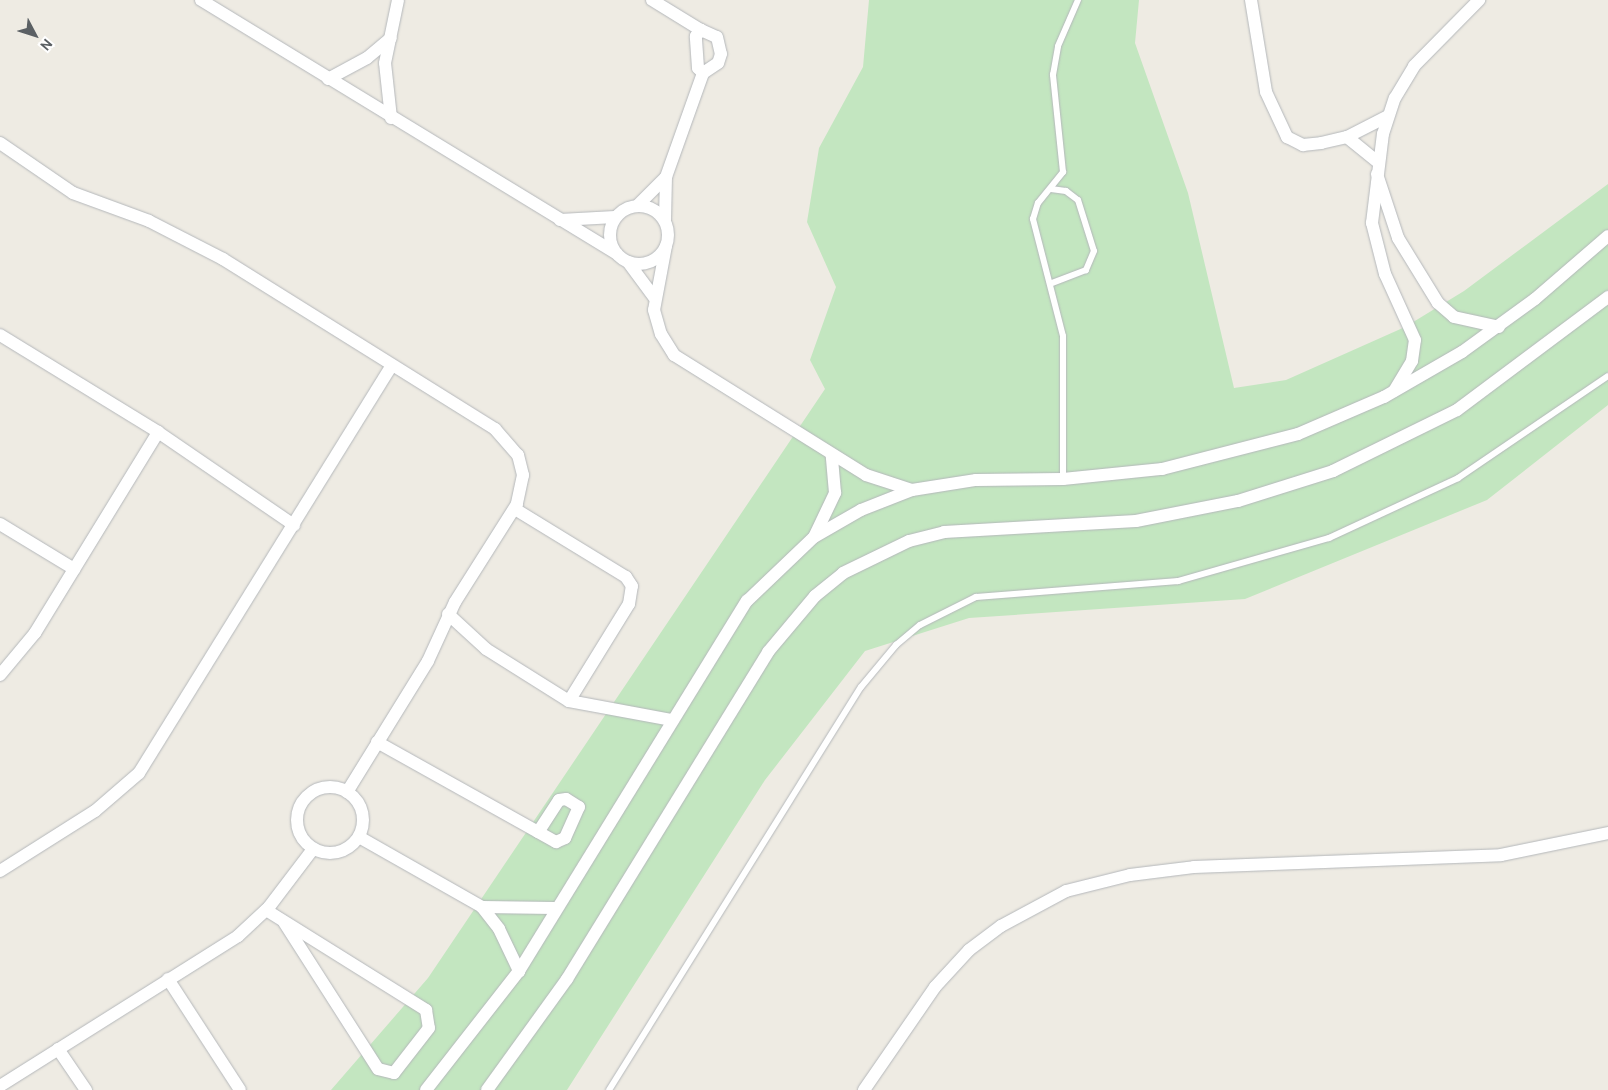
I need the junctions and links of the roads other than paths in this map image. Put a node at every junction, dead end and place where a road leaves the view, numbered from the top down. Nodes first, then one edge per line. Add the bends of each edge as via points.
1 (201, 0) edge
2 (398, 0) edge
3 (652, 0) edge
4 (1078, 0) edge
5 (1251, 0) edge
6 (1480, 0) edge
7 (701, 30) junction
8 (391, 38) junction
9 (703, 72) junction
10 (328, 79) junction
11 (1388, 116) junction
12 (390, 118) junction
13 (1347, 137) junction
14 (0, 142) edge
15 (1378, 168) junction
16 (666, 177) junction
17 (1051, 189) junction
18 (638, 205) junction
19 (615, 217) junction
20 (557, 220) junction
21 (665, 220) junction
22 (1608, 236) edge
23 (666, 246) junction
24 (622, 258) junction
25 (1052, 283) junction
26 (1608, 296) edge
27 (654, 297) junction
28 (1499, 327) junction
29 (0, 335) edge
30 (391, 366) junction
31 (1608, 376) edge
32 (1394, 391) junction
33 (158, 432) junction
34 (832, 455) junction
35 (1063, 479) junction
36 (912, 490) junction
37 (515, 509) junction
38 (0, 524) edge
39 (294, 525) junction
40 (814, 537) junction
41 (74, 570) junction
42 (448, 614) junction
43 (0, 675) edge
44 (569, 701) junction
45 (672, 720) junction
46 (377, 742) junction
47 (347, 792) junction
48 (538, 832) dead end
49 (1608, 833) edge
50 (359, 837) junction
51 (313, 849) junction
52 (0, 871) edge
53 (482, 907) junction
54 (554, 908) junction
55 (266, 910) junction
56 (284, 922) junction
57 (519, 971) junction
58 (168, 979) junction
59 (58, 1049) junction
60 (0, 1086) edge
61 (86, 1090) edge
62 (240, 1090) edge
63 (426, 1090) edge
64 (487, 1090) edge
65 (608, 1090) edge
66 (864, 1090) edge

1 - 10 street
2 - 8 street
3 - 7 street
4 - 17 lane via 1055,59 1052,91 1064,166
5 - 13 street via 1266,92 1281,130 1303,144
6 - 11 street via 1414,66
7 - 9 street via 696,36 698,68
7 - 9 street via 717,37 721,54 718,63
8 - 10 street
8 - 12 street via 384,77
9 - 16 street
10 - 12 street
11 - 13 street
11 - 15 street
12 - 20 street
13 - 15 street
14 - 30 street via 73,193 198,245
15 - 28 street via 1398,238 1438,303 1454,317
15 - 32 street via 1372,201 1373,230 1385,274 1414,340 1412,361
16 - 18 street
16 - 21 street
17 - 25 lane via 1038,203 1033,219 1038,251
17 - 25 lane via 1066,191 1078,200 1094,251 1086,270
18 - 19 street
18 - 21 street via 658,212
19 - 20 street
19 - 24 street via 610,236
20 - 24 street
21 - 23 street
22 - 28 street
23 - 24 street via 650,262
23 - 27 street
24 - 27 street
25 - 35 lane via 1066,359
26 - 64 street via 1457,410 1333,471 1238,501 1136,521 944,532 908,541 843,573 789,622 768,652 566,979
27 - 34 street via 661,334 684,364
28 - 32 street
29 - 33 street
30 - 37 street via 504,436 518,455 523,475
30 - 39 street
31 - 65 lane via 1458,478 1329,538 1178,581 976,598 914,629 861,687
32 - 35 street via 1342,416 1253,448 1162,469
33 - 39 street
33 - 41 street
34 - 36 street via 882,482
34 - 40 street via 835,494
35 - 36 street via 976,480
36 - 40 street via 861,510
37 - 42 street
37 - 44 street via 626,577 632,586 629,604
38 - 41 street
39 - 52 street via 139,773 95,812
40 - 45 street via 747,601
41 - 43 street via 35,633
42 - 44 street via 486,649
42 - 46 street via 428,662
44 - 45 street
45 - 54 street
46 - 47 street
46 - 48 street
47 - 50 street via 359,804 363,820
47 - 51 street via 330,787 313,792 301,804 296,821 301,837
49 - 66 street via 1501,855 1194,867 1130,876 1066,891 1001,926 969,950 935,987
50 - 51 street via 346,849 330,854
50 - 53 street
51 - 55 street
53 - 54 street
53 - 57 street via 499,929
54 - 57 street
55 - 56 street
55 - 58 street via 238,936
56 - 56 street via 426,1010 429,1028 394,1073 378,1069
57 - 63 street
58 - 59 street
58 - 62 street
59 - 60 street
59 - 61 street

